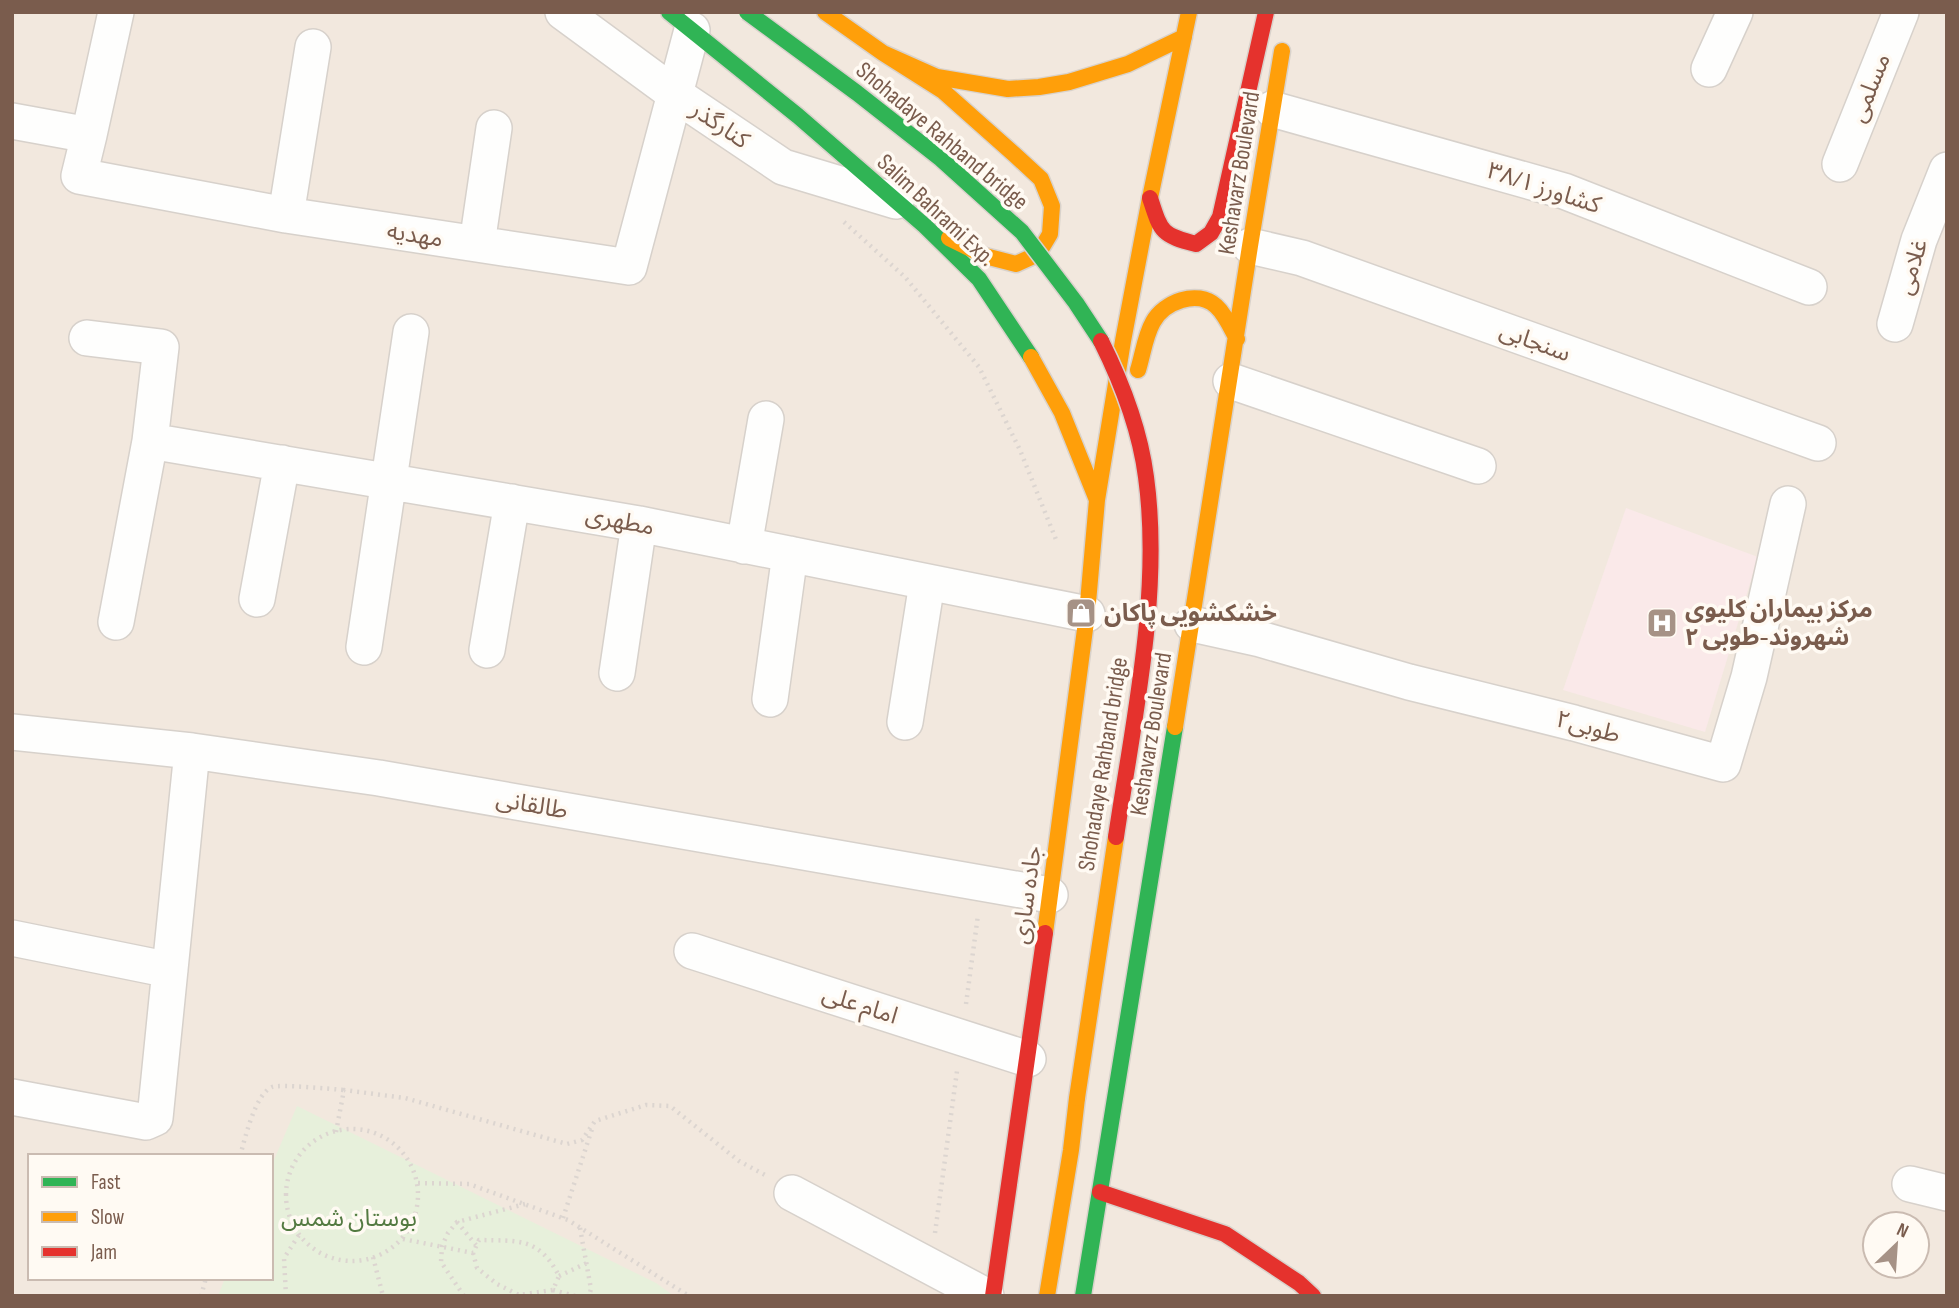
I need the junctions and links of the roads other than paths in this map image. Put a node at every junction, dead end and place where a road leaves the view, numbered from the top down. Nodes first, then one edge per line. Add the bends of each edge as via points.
1 (116, 12) edge
2 (562, 12) edge
3 (747, 12) edge
4 (825, 12) edge
5 (1189, 12) edge
6 (1266, 12) edge
7 (1735, 12) edge
8 (1901, 12) edge
9 (680, 21) edge
10 (1184, 37) junction
11 (1283, 40) dead end
12 (313, 47) dead end
13 (883, 53) junction
14 (1709, 69) dead end
15 (676, 94) junction
16 (1272, 109) junction
17 (12, 121) edge
18 (494, 128) dead end
19 (89, 135) junction
20 (1840, 164) dead end
21 (1947, 170) edge
22 (1150, 198) junction
23 (896, 201) junction
24 (286, 215) junction
25 (925, 226) junction
26 (477, 244) junction
27 (1250, 246) junction
28 (1809, 287) dead end
29 (1895, 324) dead end
30 (411, 332) dead end
31 (87, 338) dead end
32 (1237, 339) junction
33 (1231, 381) junction
34 (766, 419) dead end
35 (150, 440) junction
36 (1818, 443) dead end
37 (282, 463) junction
38 (1478, 466) dead end
39 (390, 481) junction
40 (1097, 500) junction
41 (512, 502) junction
42 (1788, 504) dead end
43 (639, 524) junction
44 (744, 546) junction
45 (790, 554) junction
46 (928, 583) junction
47 (257, 599) dead end
48 (1087, 614) junction
49 (116, 622) dead end
50 (1192, 624) junction
51 (364, 647) dead end
52 (487, 650) dead end
53 (617, 673) dead end
54 (769, 699) dead end
55 (905, 722) dead end
56 (12, 732) edge
57 (192, 751) junction
58 (1050, 895) junction
59 (12, 938) edge
60 (692, 951) dead end
61 (170, 970) junction
62 (1028, 1059) junction
63 (12, 1097) edge
64 (1910, 1184) dead end
65 (1100, 1192) junction
66 (792, 1193) road end
67 (1947, 1193) edge
68 (986, 1296) edge
69 (993, 1296) edge
70 (1047, 1296) edge
71 (1083, 1296) edge
72 (1312, 1296) edge

1 - 19 street
2 - 15 street, کنارگذر
3 - 70 main road, Shohadaye Rahband bridge, bridge via 941,159 1022,232 1102,343 1133,418 1146,475 1151,528 1147,626
4 - 13 main road
5 - 10 main road
6 - 22 main road via 1220,217 1211,233 1196,244 1170,237 1158,222
7 - 14 street
8 - 20 street, مسلمی
9 - 15 street, مهدیه
9 - 23 main road, Salim Bahrami Exp.
10 - 13 main road via 1128,64 1069,82 1018,89 937,77
10 - 22 main road
11 - 16 main road, Keshavarz Boulevard
12 - 24 street
13 - 25 main road via 943,91 1015,155 1041,179 1052,206 1050,234 1038,254 1016,264 985,256
15 - 23 street, کنارگذر via 783,167
15 - 26 street, مهدیه via 629,267
16 - 27 main road, Keshavarz Boulevard
16 - 28 street, کشاورز ۳۸/۱ via 1564,191
17 - 19 street
18 - 26 street
19 - 24 street, مهدیه via 79,176
21 - 29 street, غلامی via 1919,240
22 - 40 main road
23 - 25 main road, Salim Bahrami Exp.
24 - 26 street, مهدیه
25 - 40 main road, Salim Bahrami Exp. via 979,279 1024,344 1062,413
27 - 32 main road, Keshavarz Boulevard
27 - 36 street, سنجابی via 1301,258
30 - 39 street
31 - 35 street via 161,347
32 - 33 main road, Keshavarz Boulevard
32 - 40 main road via 1208,300 1167,306 1153,321
33 - 38 street
33 - 50 main road, Keshavarz Boulevard
34 - 44 street
35 - 37 street, مطهری
35 - 49 street
37 - 39 street, مطهری
37 - 47 street
39 - 41 street, مطهری
39 - 51 street
40 - 48 main road, جاده ساری
41 - 43 street, مطهری
41 - 52 street
42 - 50 street, طوبی۲ via 1749,677 1723,764
43 - 44 street, مطهری
43 - 53 street
44 - 45 street, مطهری
45 - 46 street, مطهری
45 - 54 street
46 - 48 street, مطهری
46 - 55 street
48 - 58 main road, جاده ساری
50 - 65 main road, Keshavarz Boulevard
56 - 57 street, طالقانی
57 - 58 street, طالقانی via 379,778
57 - 61 street
58 - 62 main road, جاده ساری
59 - 61 street
60 - 62 street, امام علی
61 - 63 street via 155,1118 146,1122
62 - 69 main road, جاده ساری
64 - 67 street
65 - 71 main road, Keshavarz Boulevard
65 - 72 main road via 1225,1234
66 - 68 street

